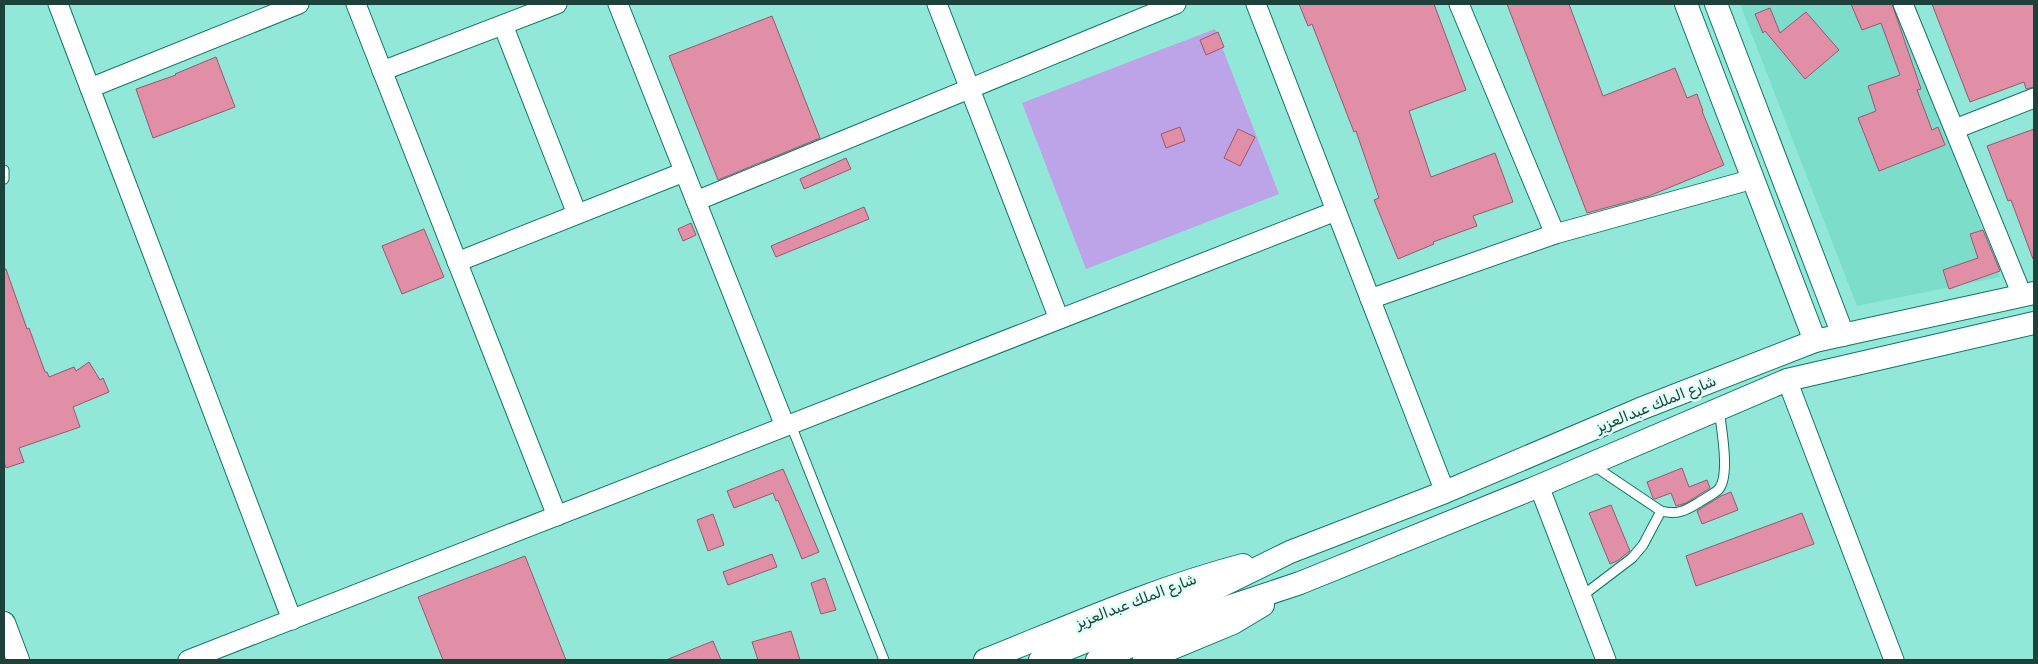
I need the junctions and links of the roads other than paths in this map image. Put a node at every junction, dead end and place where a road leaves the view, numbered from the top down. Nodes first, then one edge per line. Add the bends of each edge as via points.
1 (58, 4) edge
2 (299, 4) edge
3 (356, 4) edge
4 (556, 4) edge
5 (618, 4) edge
6 (937, 4) edge
7 (1176, 4) edge
8 (1256, 4) edge
9 (1459, 4) edge
10 (1686, 4) edge
11 (1716, 4) edge
12 (1903, 4) edge
13 (503, 24) junction
14 (382, 72) junction
15 (90, 88) junction
16 (970, 89) junction
17 (2034, 98) edge
18 (1956, 129) junction
19 (4, 170) edge
20 (684, 172) junction
21 (4, 179) edge
22 (1752, 179) junction
23 (696, 201) junction
24 (1336, 211) junction
25 (577, 214) junction
26 (1555, 234) junction
27 (457, 262) junction
28 (2028, 294) edge
29 (1370, 299) junction
30 (1059, 319) junction
31 (2034, 323) edge
32 (1843, 335) junction
33 (1815, 341) junction
34 (1787, 380) junction
35 (1719, 409) junction
36 (788, 426) junction
37 (1592, 464) junction
38 (1539, 486) junction
39 (1445, 492) junction
40 (1661, 511) junction
41 (557, 516) junction
42 (1290, 552) junction
43 (1300, 583) junction
44 (1582, 596) junction
45 (292, 620) junction
46 (4, 623) edge
47 (18, 660) edge
48 (188, 660) edge
49 (884, 660) edge
50 (986, 660) edge
51 (1040, 660) edge
52 (1097, 660) edge
53 (1144, 660) edge
54 (1606, 660) edge
55 (1894, 660) edge

1 - 15 street
2 - 15 street
3 - 14 street
4 - 13 street
5 - 20 street
6 - 16 street
7 - 16 street
8 - 24 street
9 - 26 street
10 - 22 street
11 - 32 street
12 - 18 street
13 - 14 street
13 - 25 street
14 - 27 street
15 - 45 street
16 - 23 street
16 - 30 street
17 - 18 street
18 - 28 street
19 - 21 lane
20 - 23 street
20 - 25 street
22 - 26 street
22 - 33 street
23 - 36 street
24 - 29 street
24 - 30 street
25 - 27 street
26 - 29 street
27 - 41 street
28 - 32 street, شارع الملك عبدالعزيز
29 - 39 street
30 - 36 street
31 - 34 street, شارع الملك عبدالعزيز
32 - 33 street, شارع الملك عبدالعزيز
33 - 39 street, شارع الملك عبدالعزيز
34 - 35 street, شارع الملك عبدالعزيز
34 - 55 street
35 - 37 street, شارع الملك عبدالعزيز
35 - 40 lane via 1725,466 1719,489 1684,512 1672,514
36 - 41 street
36 - 49 lane
37 - 38 street, شارع الملك عبدالعزيز
37 - 40 lane
38 - 43 street, شارع الملك عبدالعزيز
38 - 44 street
39 - 42 street, شارع الملك عبدالعزيز
40 - 44 lane via 1643,545 1632,558
41 - 45 street
42 - 50 street, شارع الملك عبدالعزيز via 1206,574
42 - 51 street, شارع الملك عبدالعزيز via 1212,591
43 - 52 street, شارع الملك عبدالعزيز via 1228,607
43 - 53 street, شارع الملك عبدالعزيز via 1233,623
44 - 54 street
45 - 48 street
46 - 47 street

